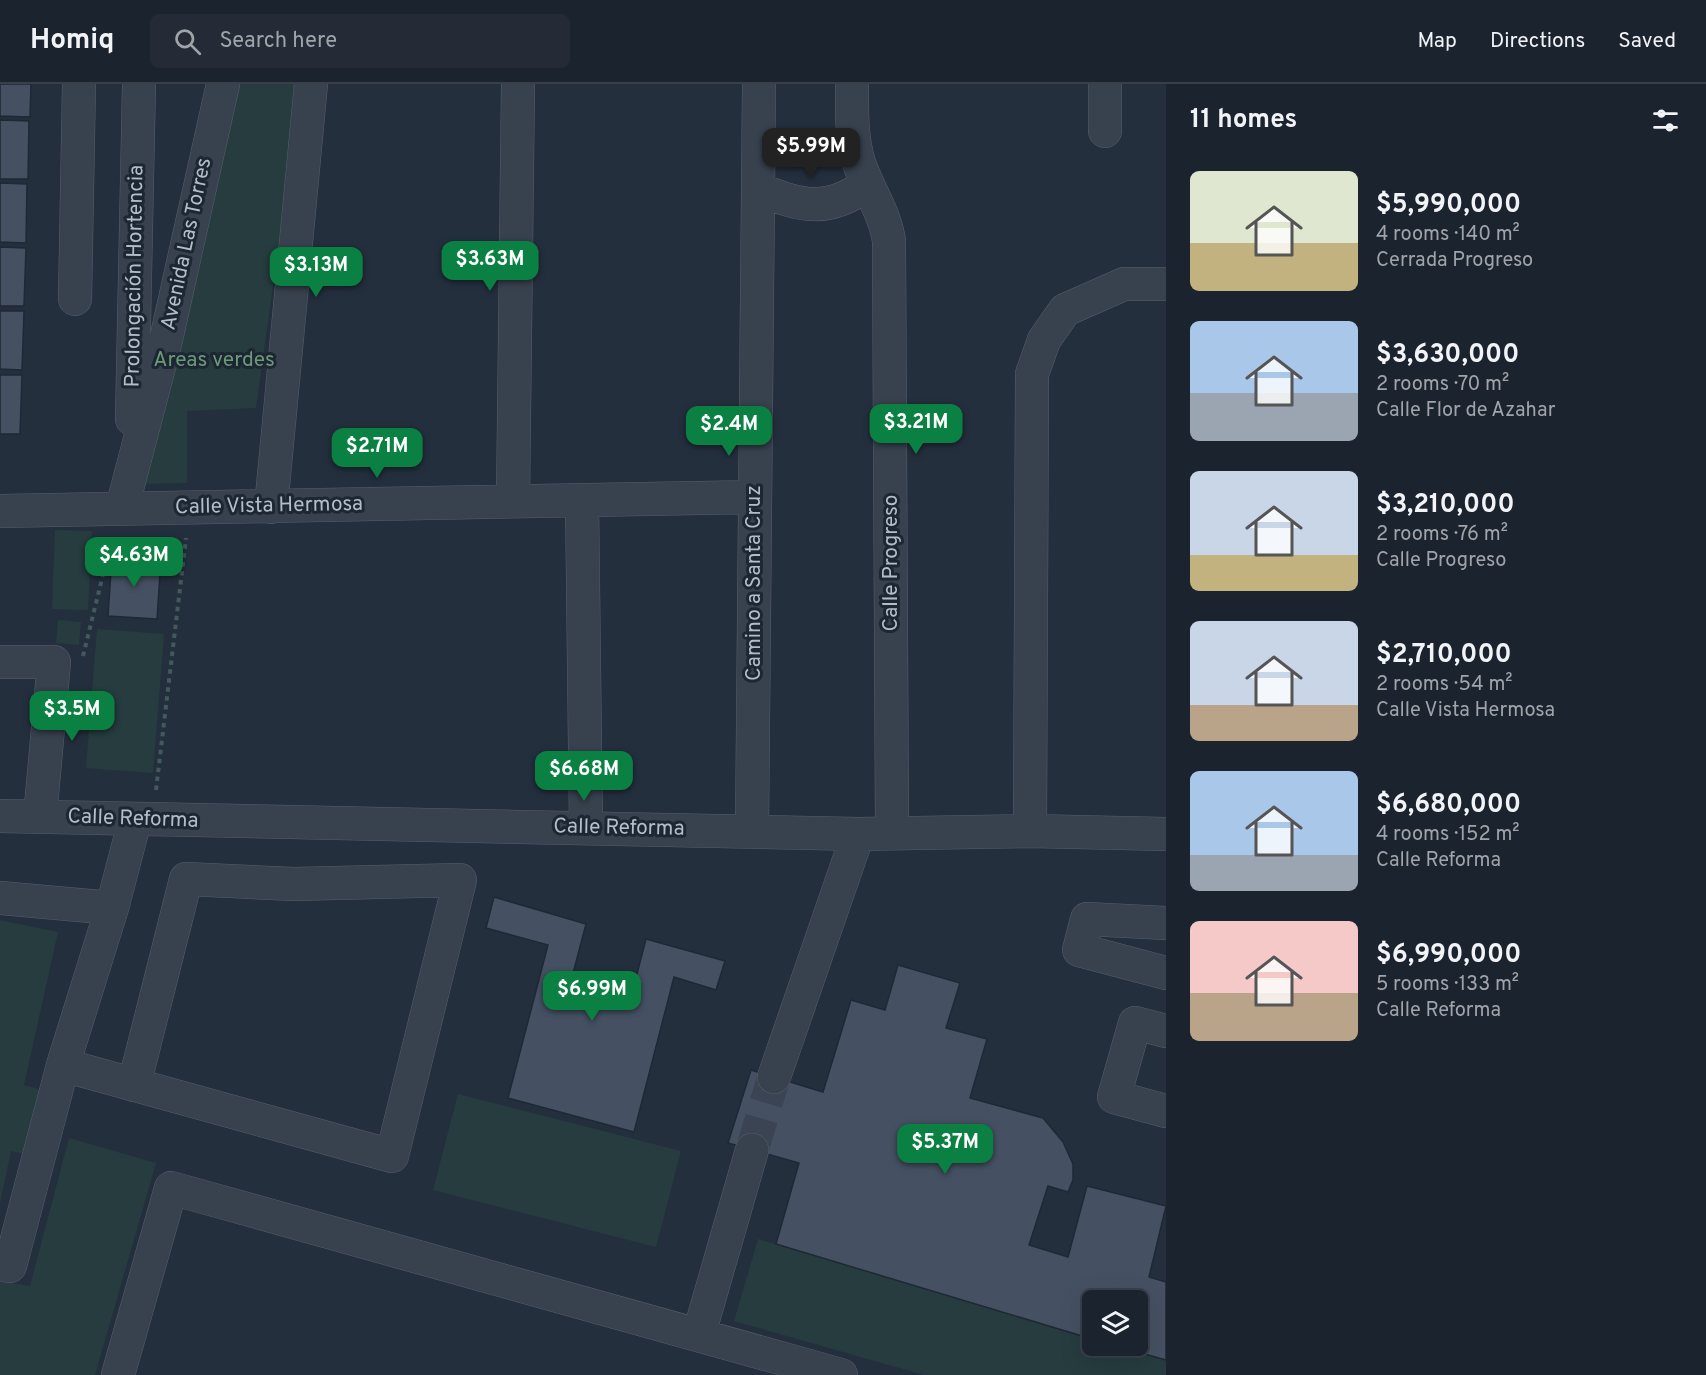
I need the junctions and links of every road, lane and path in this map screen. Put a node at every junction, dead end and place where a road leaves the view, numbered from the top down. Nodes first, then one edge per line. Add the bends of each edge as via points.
1 (80, 84) edge
2 (139, 84) edge
3 (222, 84) edge
4 (311, 84) edge
5 (518, 84) edge
6 (759, 84) edge
7 (852, 84) edge
8 (1105, 84) edge
9 (1105, 131) dead end
10 (867, 184) junction
11 (759, 189) junction
12 (1166, 284) edge
13 (75, 299) dead end
14 (131, 468) junction
15 (754, 497) junction
16 (582, 500) junction
17 (513, 501) junction
18 (189, 507) junction
19 (271, 507) junction
20 (122, 508) junction
21 (0, 511) edge
22 (0, 662) edge
23 (0, 816) edge
24 (40, 817) junction
25 (143, 820) junction
26 (586, 828) junction
27 (752, 831) junction
28 (1030, 831) junction
29 (892, 832) junction
30 (858, 834) junction
31 (1166, 834) edge
32 (0, 898) edge
33 (112, 908) junction
34 (1166, 923) edge
35 (1166, 973) edge
36 (1166, 1031) edge
37 (63, 1065) junction
38 (774, 1077) tunnel mouth
39 (134, 1084) junction
40 (1166, 1111) edge
41 (752, 1149) tunnel mouth
42 (0, 1264) edge
43 (699, 1334) junction
44 (118, 1375) edge
45 (841, 1375) edge

1 - 13 street
2 - 14 street, Prolongación Hortencia
3 - 14 street, Avenida Las Torres via 165,344
4 - 19 street
5 - 17 street
6 - 11 street, Camino a Santa Cruz
7 - 10 street, Calle Progreso via 854,143
8 - 9 street
10 - 11 street via 851,197 820,206 784,201
10 - 29 street, Calle Progreso via 886,222 889,241
11 - 15 street, Camino a Santa Cruz
12 - 28 street via 1124,284 1065,310 1044,340 1032,374
14 - 20 street, Avenida Las Torres
15 - 16 street, Calle Vista Hermosa
15 - 27 street, Camino a Santa Cruz
16 - 17 street, Calle Vista Hermosa
16 - 26 street
17 - 19 street, Calle Vista Hermosa
18 - 19 street, Calle Vista Hermosa
18 - 20 street, Calle Vista Hermosa
18 - 25 path
20 - 21 street, Calle Vista Hermosa
22 - 24 street via 54,662
23 - 24 street, Calle Reforma
24 - 25 street, Calle Reforma
25 - 26 street, Calle Reforma
25 - 33 street
26 - 27 street, Calle Reforma
27 - 30 street, Calle Reforma
28 - 29 street, Calle Reforma
28 - 31 street, Calle Reforma
29 - 30 street, Calle Reforma
30 - 38 street
32 - 33 street
33 - 37 street
34 - 35 street via 1087,919 1079,950
36 - 40 street via 1135,1023 1114,1097
37 - 39 street
37 - 42 street via 10,1266
39 - 39 street via 392,1156 460,880 294,884 186,879
41 - 43 street
43 - 44 street via 171,1188
43 - 45 street

